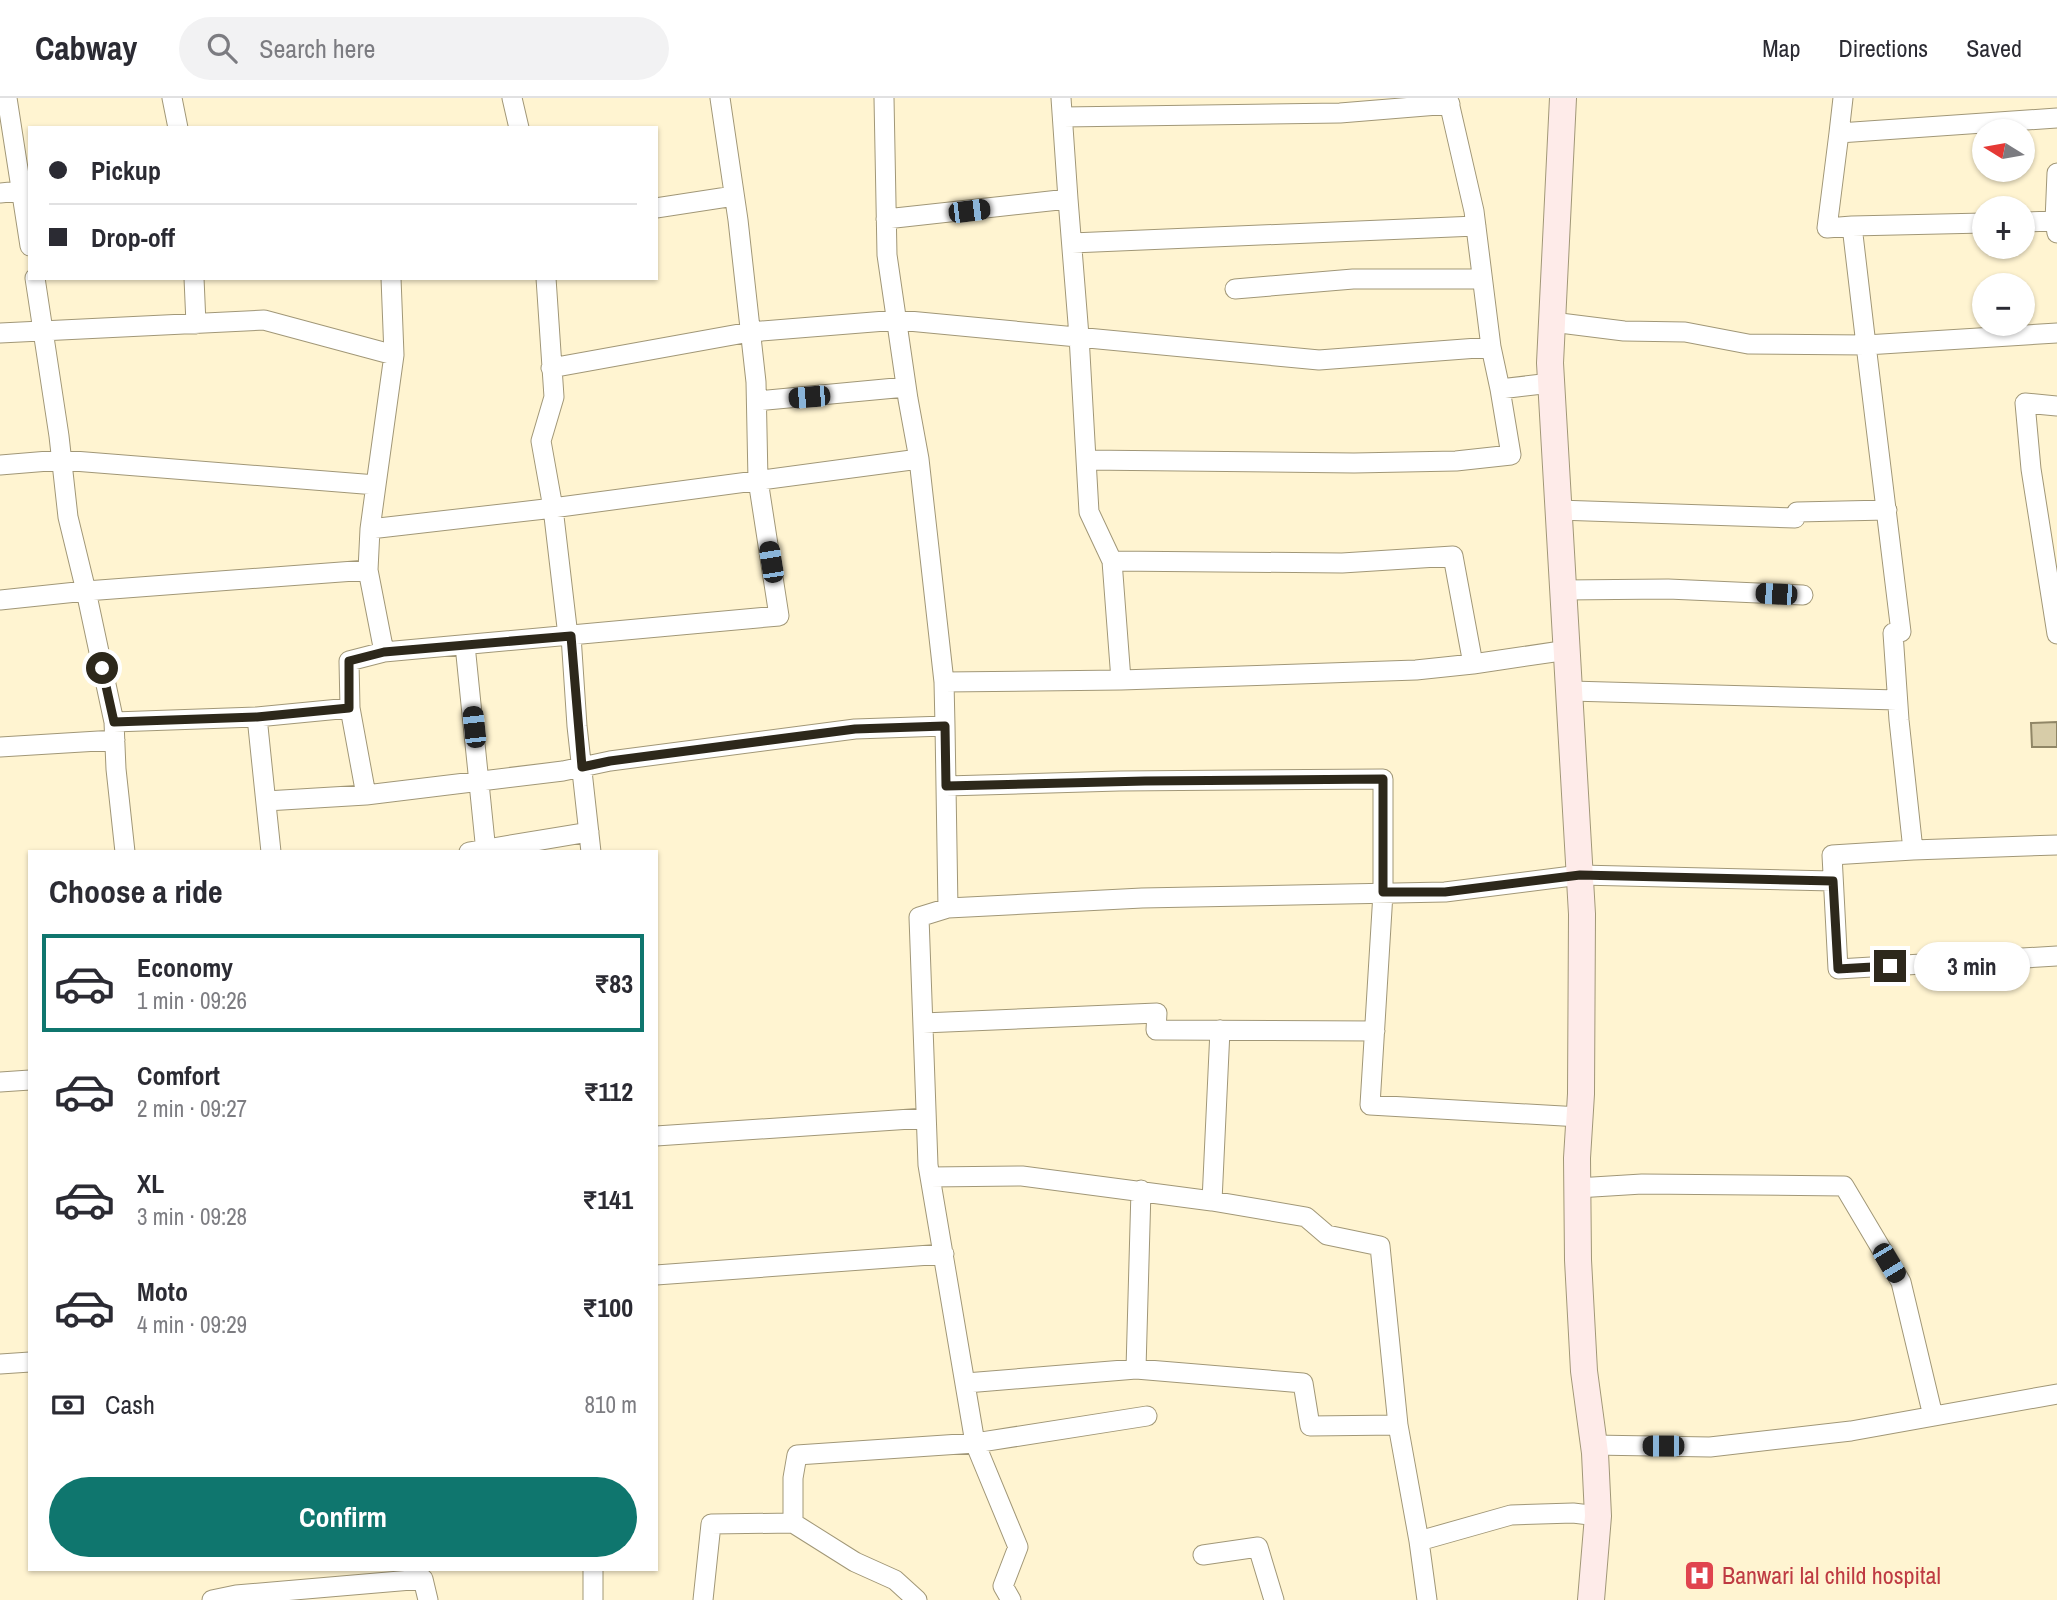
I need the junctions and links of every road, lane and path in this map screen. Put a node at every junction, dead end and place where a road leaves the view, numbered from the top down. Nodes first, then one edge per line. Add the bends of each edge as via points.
1 (7, 98) edge
2 (172, 98) edge
3 (512, 98) edge
4 (720, 98) edge
5 (884, 98) edge
6 (1563, 98) edge
7 (1843, 98) edge
8 (1449, 101) edge
9 (1062, 108) edge
10 (2057, 118) edge
11 (178, 126) edge
12 (519, 126) edge
13 (1839, 133) junction
14 (2057, 173) edge
15 (26, 190) edge
16 (0, 193) edge
17 (734, 196) junction
18 (1068, 199) junction
19 (658, 208) edge
20 (28, 218) edge
21 (886, 219) junction
22 (1972, 223) edge
23 (2035, 224) edge
24 (1476, 226) junction
25 (1852, 226) junction
26 (2056, 227) edge
27 (1072, 243) junction
28 (1482, 279) junction
29 (35, 280) edge
30 (194, 280) edge
31 (391, 280) edge
32 (546, 280) edge
33 (1235, 289) dead end
34 (898, 320) junction
35 (1552, 323) junction
36 (196, 324) junction
37 (42, 330) junction
38 (750, 332) junction
39 (0, 333) edge
40 (2057, 333) edge
41 (1079, 336) junction
42 (1866, 345) junction
43 (1491, 347) junction
44 (394, 355) junction
45 (551, 368) junction
46 (1551, 383) junction
47 (906, 387) junction
48 (1500, 389) junction
49 (757, 401) junction
50 (2057, 406) edge
51 (919, 459) junction
52 (61, 460) junction
53 (1086, 460) junction
54 (0, 465) edge
55 (758, 480) junction
56 (376, 485) junction
57 (553, 509) junction
58 (1558, 510) junction
59 (1887, 510) junction
60 (370, 529) junction
61 (1112, 561) junction
62 (368, 570) junction
63 (1564, 590) junction
64 (86, 591) junction
65 (1803, 595) dead end
66 (0, 600) edge
67 (2057, 634) edge
68 (569, 636) junction
69 (465, 645) junction
70 (1568, 650) junction
71 (384, 652) junction
72 (1473, 664) junction
73 (1121, 680) junction
74 (944, 682) junction
75 (1570, 691) junction
76 (1897, 700) junction
77 (349, 708) junction
78 (257, 717) junction
79 (945, 726) junction
80 (115, 731) junction
81 (0, 747) edge
82 (582, 767) junction
83 (480, 781) junction
84 (946, 786) junction
85 (366, 795) junction
86 (266, 802) junction
87 (589, 832) junction
88 (2057, 845) edge
89 (125, 850) edge
90 (271, 850) edge
91 (480, 850) edge
92 (491, 850) edge
93 (591, 850) edge
94 (1913, 850) junction
95 (1580, 875) junction
96 (1833, 881) junction
97 (1383, 892) junction
98 (947, 908) junction
99 (2057, 956) edge
100 (923, 1023) junction
101 (1220, 1030) junction
102 (1375, 1031) junction
103 (28, 1080) edge
104 (0, 1082) edge
105 (1580, 1117) junction
106 (926, 1118) junction
107 (658, 1136) edge
108 (930, 1177) junction
109 (1577, 1188) junction
110 (1141, 1190) junction
111 (1212, 1201) junction
112 (944, 1254) junction
113 (658, 1275) edge
114 (28, 1362) edge
115 (0, 1364) edge
116 (1136, 1369) junction
117 (966, 1383) junction
118 (2057, 1394) edge
119 (1147, 1416) dead end
120 (1933, 1416) junction
121 (1398, 1425) junction
122 (975, 1443) junction
123 (1593, 1445) junction
124 (1598, 1516) junction
125 (793, 1523) junction
126 (1419, 1541) junction
127 (1203, 1555) dead end
128 (593, 1571) edge
129 (422, 1574) edge
130 (236, 1598) edge
131 (212, 1600) edge
132 (428, 1600) edge
133 (593, 1600) edge
134 (703, 1600) edge
135 (917, 1600) edge
136 (1011, 1600) edge
137 (1273, 1600) edge
138 (1427, 1600) edge
139 (1591, 1600) edge

1 - 15 street
2 - 11 street
3 - 12 street
4 - 17 street
5 - 21 street
6 - 35 street
7 - 13 street
8 - 9 street via 1340,113
8 - 24 street
9 - 18 street
10 - 13 street
13 - 25 street via 1827,228
14 - 26 street
15 - 16 street
15 - 20 street
17 - 19 street
17 - 38 street
18 - 21 street
18 - 27 street
21 - 34 street
22 - 25 street
23 - 26 street
24 - 27 street
24 - 28 street
25 - 42 street
27 - 41 street
28 - 33 street via 1353,279
28 - 43 street
29 - 37 street
30 - 36 street
31 - 44 street
32 - 45 street
34 - 38 street
34 - 41 street
34 - 47 street
35 - 42 street via 1685,332 1748,344
35 - 46 street
36 - 37 street
36 - 44 street via 264,320
37 - 39 street
37 - 52 street
38 - 45 street
38 - 49 street
40 - 42 street
41 - 43 street via 1319,360
41 - 53 street
42 - 59 street
43 - 48 street
44 - 56 street
45 - 57 street via 554,397 541,441
46 - 48 street
46 - 58 street
47 - 49 street
47 - 51 street
48 - 53 street via 1511,456 1354,463
49 - 55 street
50 - 67 street via 2025,403
51 - 55 street
51 - 74 street
52 - 54 street
52 - 56 street
52 - 64 street via 68,517
53 - 61 street via 1089,512
55 - 57 street
55 - 68 street via 779,616
56 - 60 street
57 - 60 street
57 - 68 street
58 - 59 street via 1795,518 1797,512
58 - 63 street
59 - 76 street via 1901,632 1893,633
60 - 62 street
61 - 72 street via 1342,563 1453,556
61 - 73 street
62 - 64 street
62 - 71 street
63 - 65 street
63 - 70 street
64 - 66 street
64 - 80 street
68 - 69 street
68 - 82 street
69 - 71 street
69 - 83 street
70 - 72 street
70 - 75 street
71 - 77 street via 349,661
72 - 73 street
73 - 74 street
74 - 79 street
75 - 76 street
75 - 95 street
76 - 94 street
77 - 78 street
77 - 85 street
78 - 80 street
78 - 86 street
79 - 82 street via 855,729
79 - 84 street
80 - 81 street
80 - 89 street
82 - 83 street
82 - 87 street
83 - 85 street
83 - 91 street
84 - 97 street via 1383,779
84 - 98 street
85 - 86 street
86 - 90 street
87 - 92 street
87 - 93 street
88 - 94 street
94 - 96 street via 1832,855
95 - 96 street
95 - 97 street via 1445,892
95 - 105 street
96 - 99 street via 1838,969
97 - 98 street
97 - 102 street
98 - 100 street via 919,917
100 - 101 street via 1157,1013 1156,1030
100 - 106 street
101 - 102 street
101 - 111 street
102 - 105 street via 1370,1105
103 - 104 street
105 - 109 street
106 - 107 street
106 - 108 street
108 - 110 street via 1022,1176
108 - 112 street
109 - 120 street via 1642,1184 1844,1186 1901,1282
109 - 123 street via 1584,1371
110 - 111 street
110 - 116 street
111 - 121 street via 1306,1217 1327,1235 1380,1246
112 - 113 street
112 - 117 street
114 - 115 street
116 - 117 street
116 - 121 street via 1304,1383 1310,1426
117 - 122 street
118 - 120 street
119 - 122 street
120 - 123 street via 1852,1431 1710,1447
121 - 126 street
122 - 125 street via 797,1455
122 - 136 street via 1018,1547 1003,1586
123 - 124 street
124 - 126 street via 1511,1515
124 - 139 street
125 - 134 street via 710,1524
125 - 135 street via 855,1562 895,1580
126 - 138 street
127 - 137 street via 1258,1547
128 - 133 street
129 - 130 street
129 - 132 street
130 - 131 street

